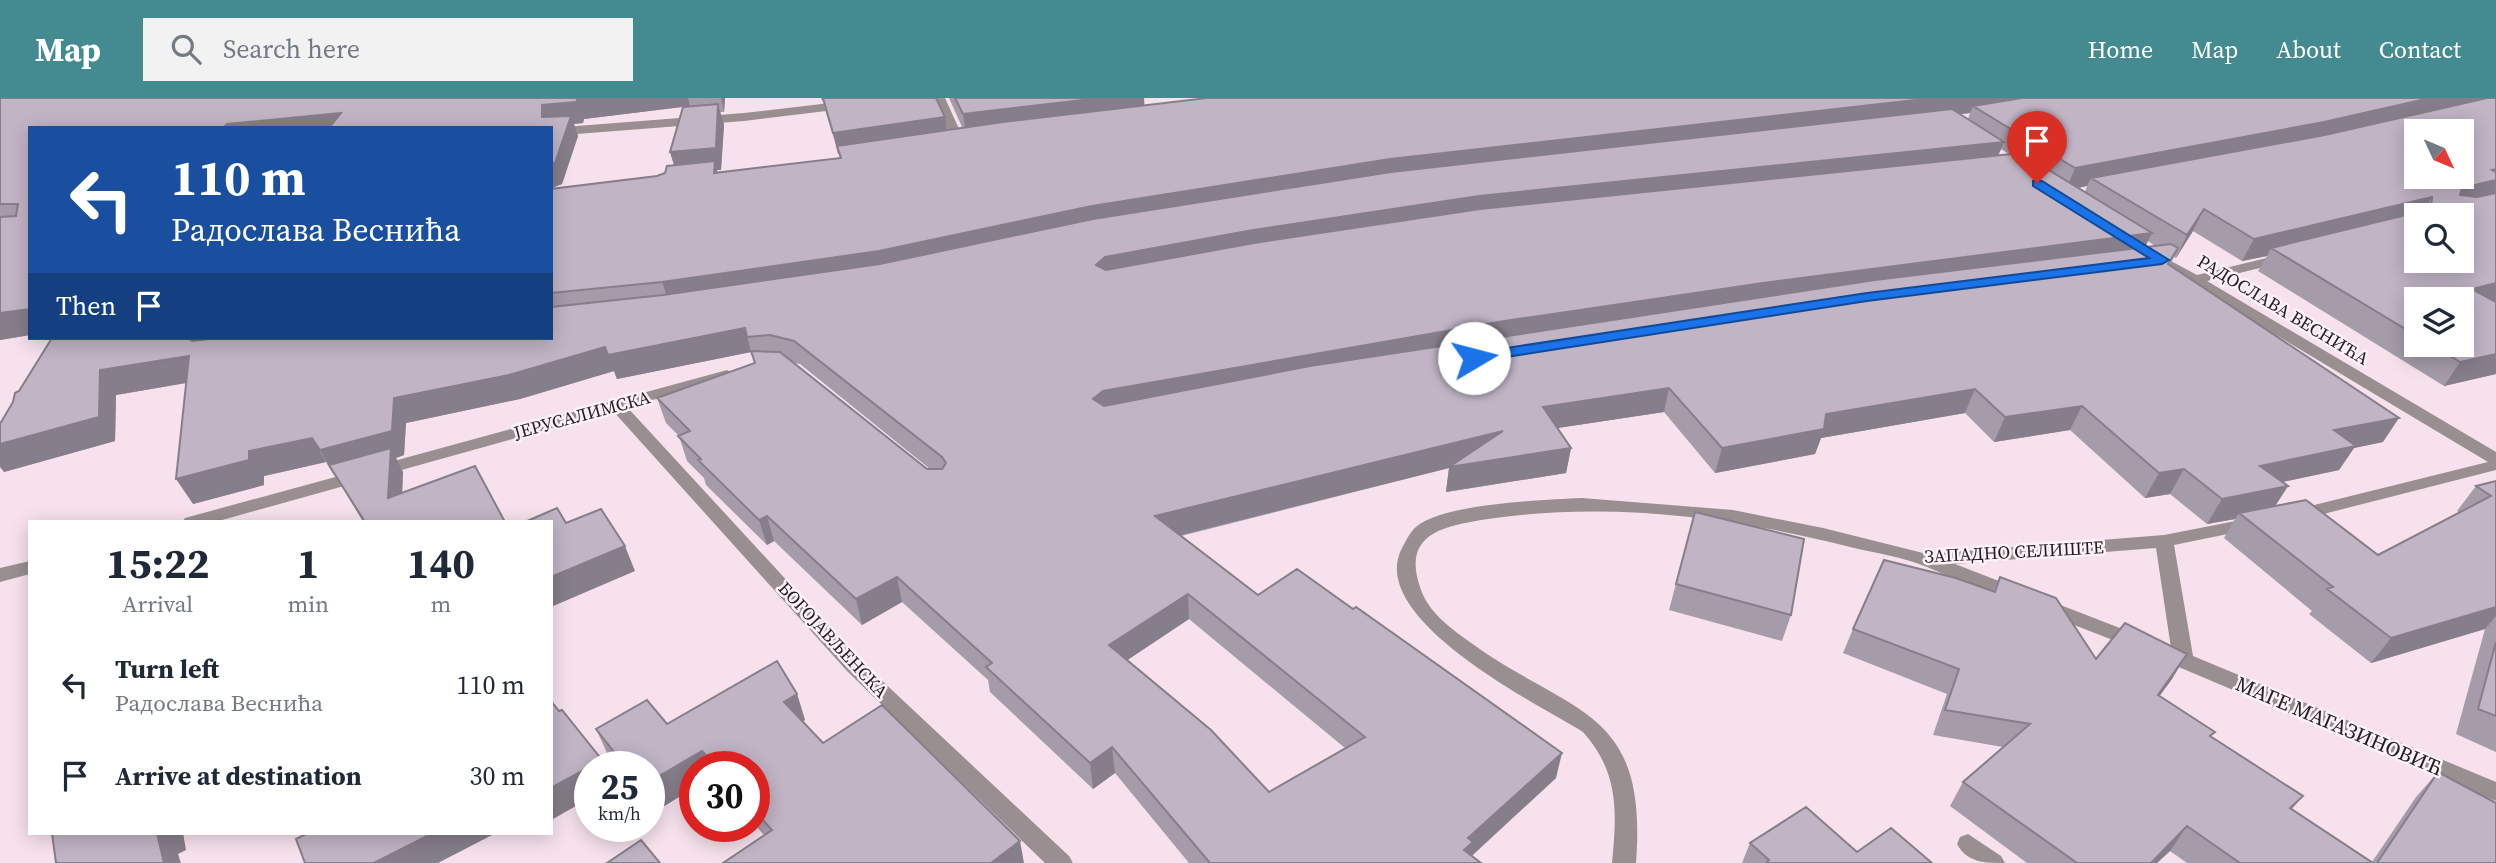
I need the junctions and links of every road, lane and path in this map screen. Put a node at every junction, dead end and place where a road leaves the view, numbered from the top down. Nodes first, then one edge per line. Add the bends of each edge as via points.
1 (939, 98) edge
2 (858, 103) edge
3 (553, 132) edge
4 (959, 142) edge
5 (2140, 246) edge
6 (2299, 254) edge
7 (2162, 260) junction
8 (2135, 264) edge
9 (2195, 280) junction
10 (743, 370) edge
11 (617, 406) junction
12 (2496, 459) edge
13 (2496, 465) edge
14 (198, 520) edge
15 (2164, 541) junction
16 (1927, 560) junction
17 (28, 567) edge
18 (0, 575) edge
19 (2183, 660) junction
20 (2496, 792) edge
21 (1968, 844) dead end
22 (1061, 863) edge
23 (1624, 863) edge
24 (1993, 863) edge

1 - 4 street
2 - 3 street
5 - 7 street, РАДОСЛАВА ВЕСНИЋА
6 - 9 street
7 - 8 street
7 - 9 street, РАДОСЛАВА ВЕСНИЋА
9 - 12 street, РАДОСЛАВА ВЕСНИЋА
10 - 11 street, ЈЕРУСАЛИМСКА
11 - 14 street, ЈЕРУСАЛИМСКА
11 - 22 street, БОГОЈАВЉЕНСКА via 854,666
13 - 15 street, ЗАПАДНО СЕЛИШТЕ
15 - 16 street, ЗАПАДНО СЕЛИШТЕ
15 - 19 street
16 - 19 street, МАГЕ МАГАЗИНОВИЋ
16 - 23 street, ЗАПАДНО СЕЛИШТЕ via 1733,516 1583,504 1449,519 1425,529 1407,556 1412,591 1424,613 1479,659 1590,726 1606,741 1623,775
17 - 18 street
19 - 20 street, МАГЕ МАГАЗИНОВИЋ
21 - 24 street

